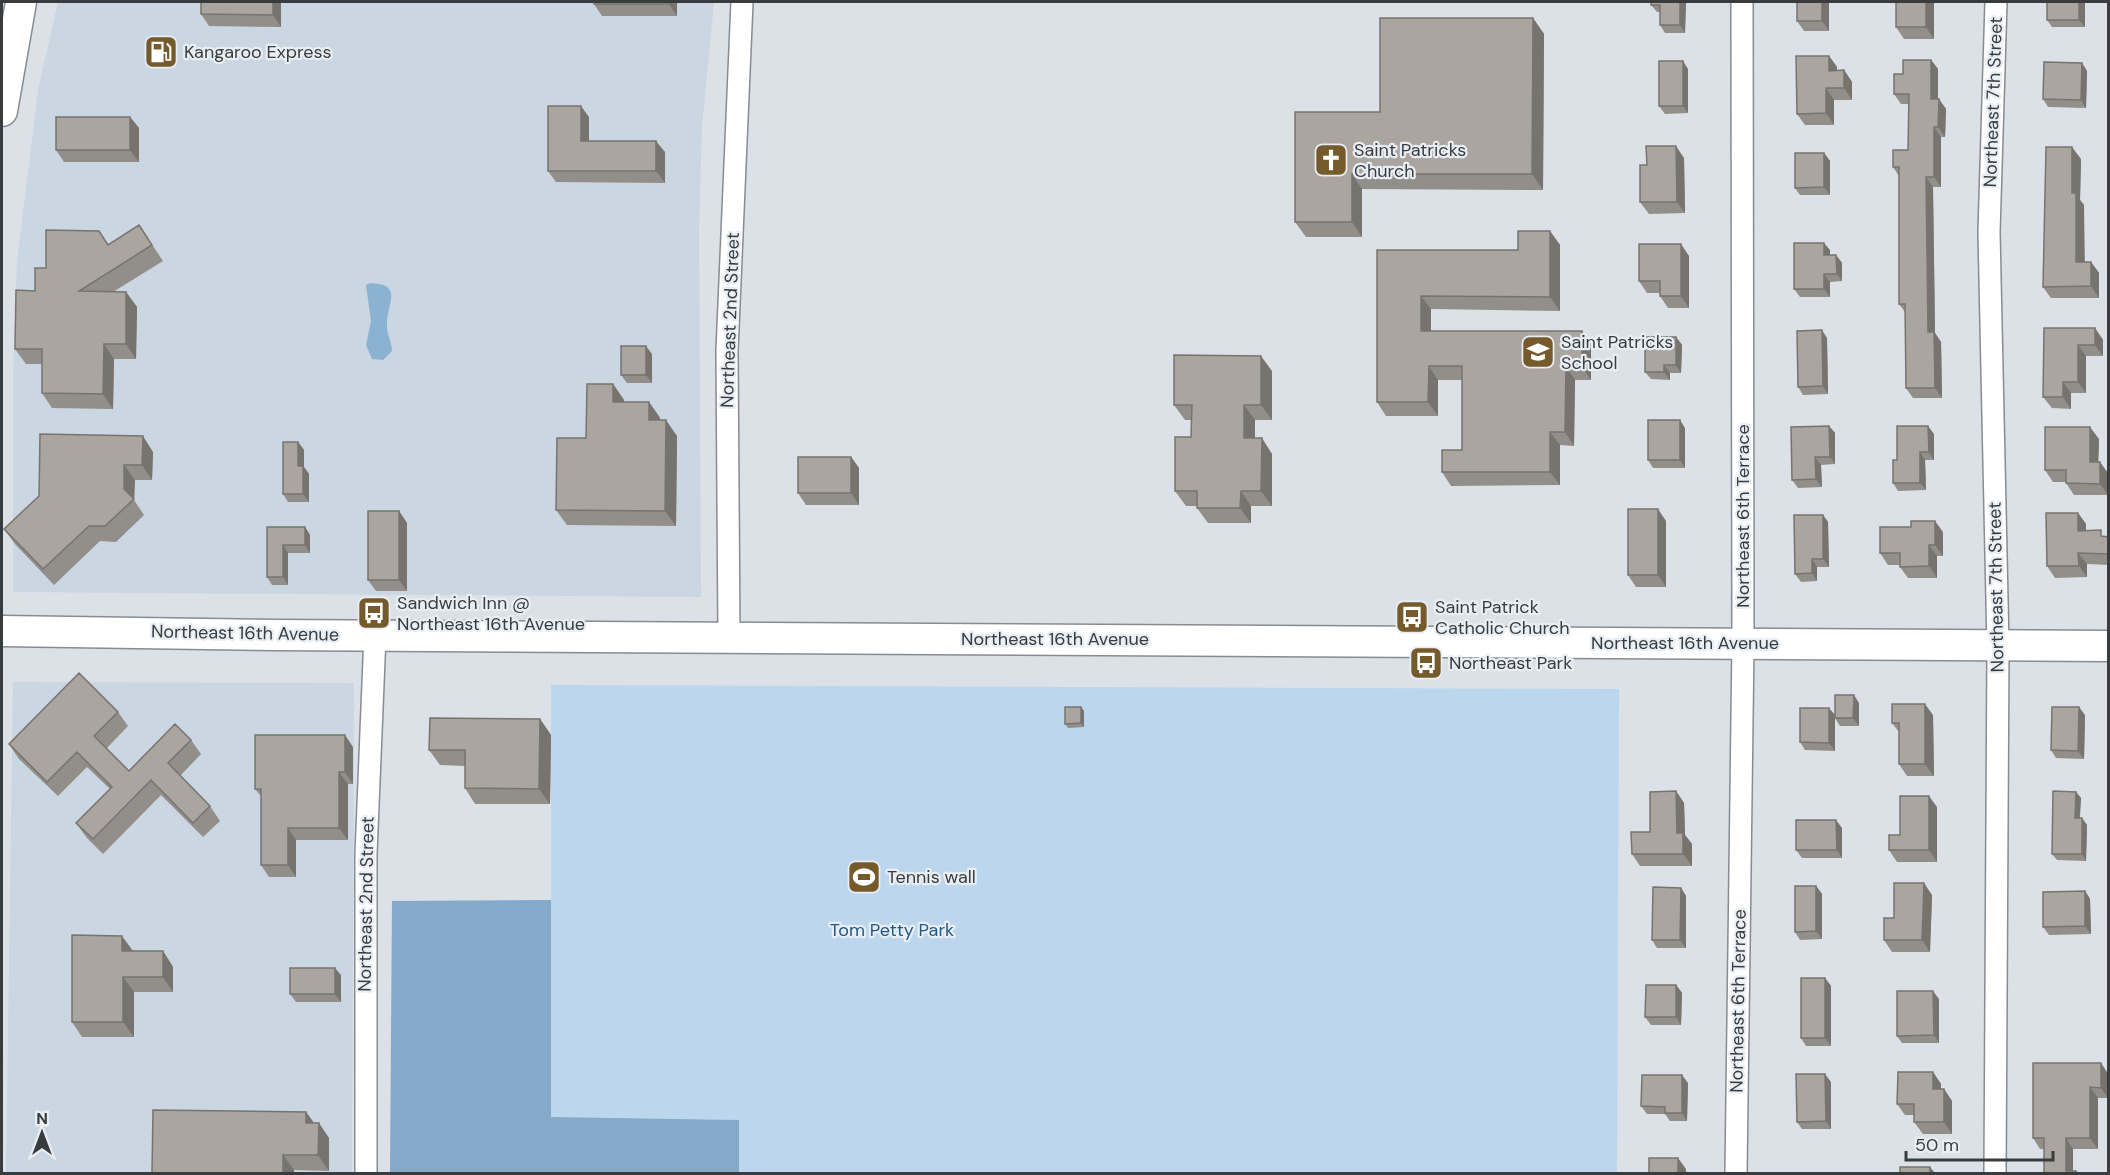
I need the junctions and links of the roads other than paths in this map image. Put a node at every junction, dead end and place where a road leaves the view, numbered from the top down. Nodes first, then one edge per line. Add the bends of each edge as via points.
1 (21, 2) edge
2 (742, 2) edge
3 (1742, 2) edge
4 (1996, 2) edge
5 (2, 111) edge
6 (2, 631) edge
7 (375, 635) junction
8 (729, 638) junction
9 (1743, 643) junction
10 (1998, 646) junction
11 (2109, 646) edge
12 (366, 1173) edge
13 (1736, 1173) edge
14 (1995, 1173) edge

1 - 5 street
2 - 8 street, Northeast 2nd Street via 728,351
3 - 9 street, Northeast 6th Terrace
4 - 10 street, Northeast 7th Street via 1989,232
6 - 7 street, Northeast 16th Avenue
7 - 8 street, Northeast 16th Avenue
7 - 12 street, Northeast 2nd Street via 366,854
8 - 9 street, Northeast 16th Avenue
9 - 10 street, Northeast 16th Avenue
9 - 13 street, Northeast 6th Terrace
10 - 11 street, Northeast 16th Avenue
10 - 14 street, Northeast 7th Street

